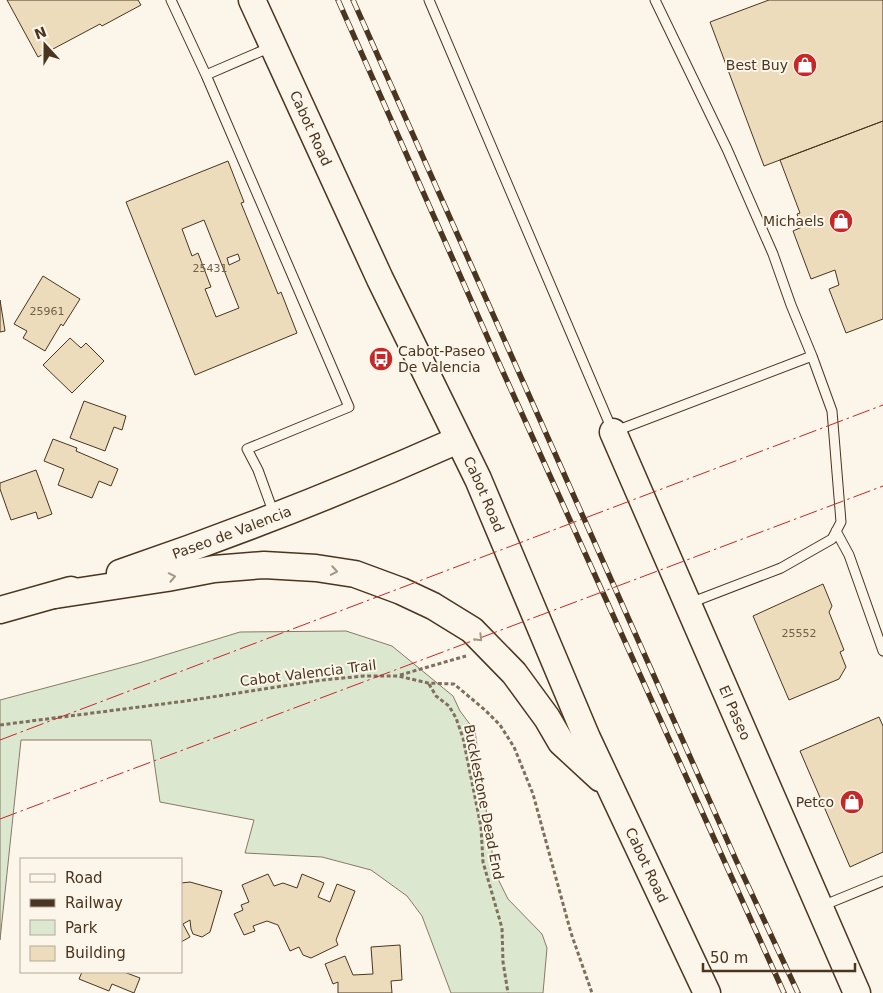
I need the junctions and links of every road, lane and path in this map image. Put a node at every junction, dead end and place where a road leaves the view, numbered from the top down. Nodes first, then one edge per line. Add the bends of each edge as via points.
1 (171, 0) edge
2 (252, 0) edge
3 (429, 0) edge
4 (656, 0) edge
5 (273, 46) junction
6 (206, 75) junction
7 (812, 356) junction
8 (613, 432) junction
9 (458, 440) junction
10 (275, 516) junction
11 (836, 531) junction
12 (55, 595) junction
13 (688, 604) junction
14 (0, 610) edge
15 (484, 642) junction
16 (883, 651) edge
17 (398, 676) junction
18 (428, 683) junction
19 (0, 725) edge
20 (609, 786) junction
21 (883, 881) edge
22 (820, 907) junction
23 (508, 993) edge
24 (592, 993) edge
25 (707, 993) edge
26 (857, 993) edge

1 - 6 lane
2 - 5 main road, Cabot Road
3 - 8 lane
4 - 7 lane via 727,149 773,254
5 - 6 lane
5 - 9 main road, Cabot Road
6 - 10 lane via 349,407 247,449
7 - 8 lane
7 - 11 lane via 832,411 841,522
8 - 13 main road, El Paseo
9 - 10 main road, Paseo de Valencia
9 - 20 main road, Cabot Road via 478,479
10 - 12 main road, Paseo de Valencia
11 - 13 lane via 832,539 781,568
11 - 16 lane via 849,555
12 - 14 main road, Paseo de Valencia
12 -> 15 main road via 214,569 264,565 316,568 356,574 401,590 472,630
13 - 22 main road, El Paseo
15 - 17 path via 463,658
15 - 20 main road via 514,673 561,742
17 - 18 path, Cabot Valencia Trail
17 - 19 path, Cabot Valencia Trail via 322,680
18 - 23 path, Bucklestone Dead End via 436,696 449,706 462,738 481,827 483,862 502,928
18 - 24 path, Cabot Valencia Trail via 454,684 486,710 514,747 533,794 571,932
20 - 25 main road, Cabot Road
21 - 22 lane
22 - 26 main road, El Paseo

